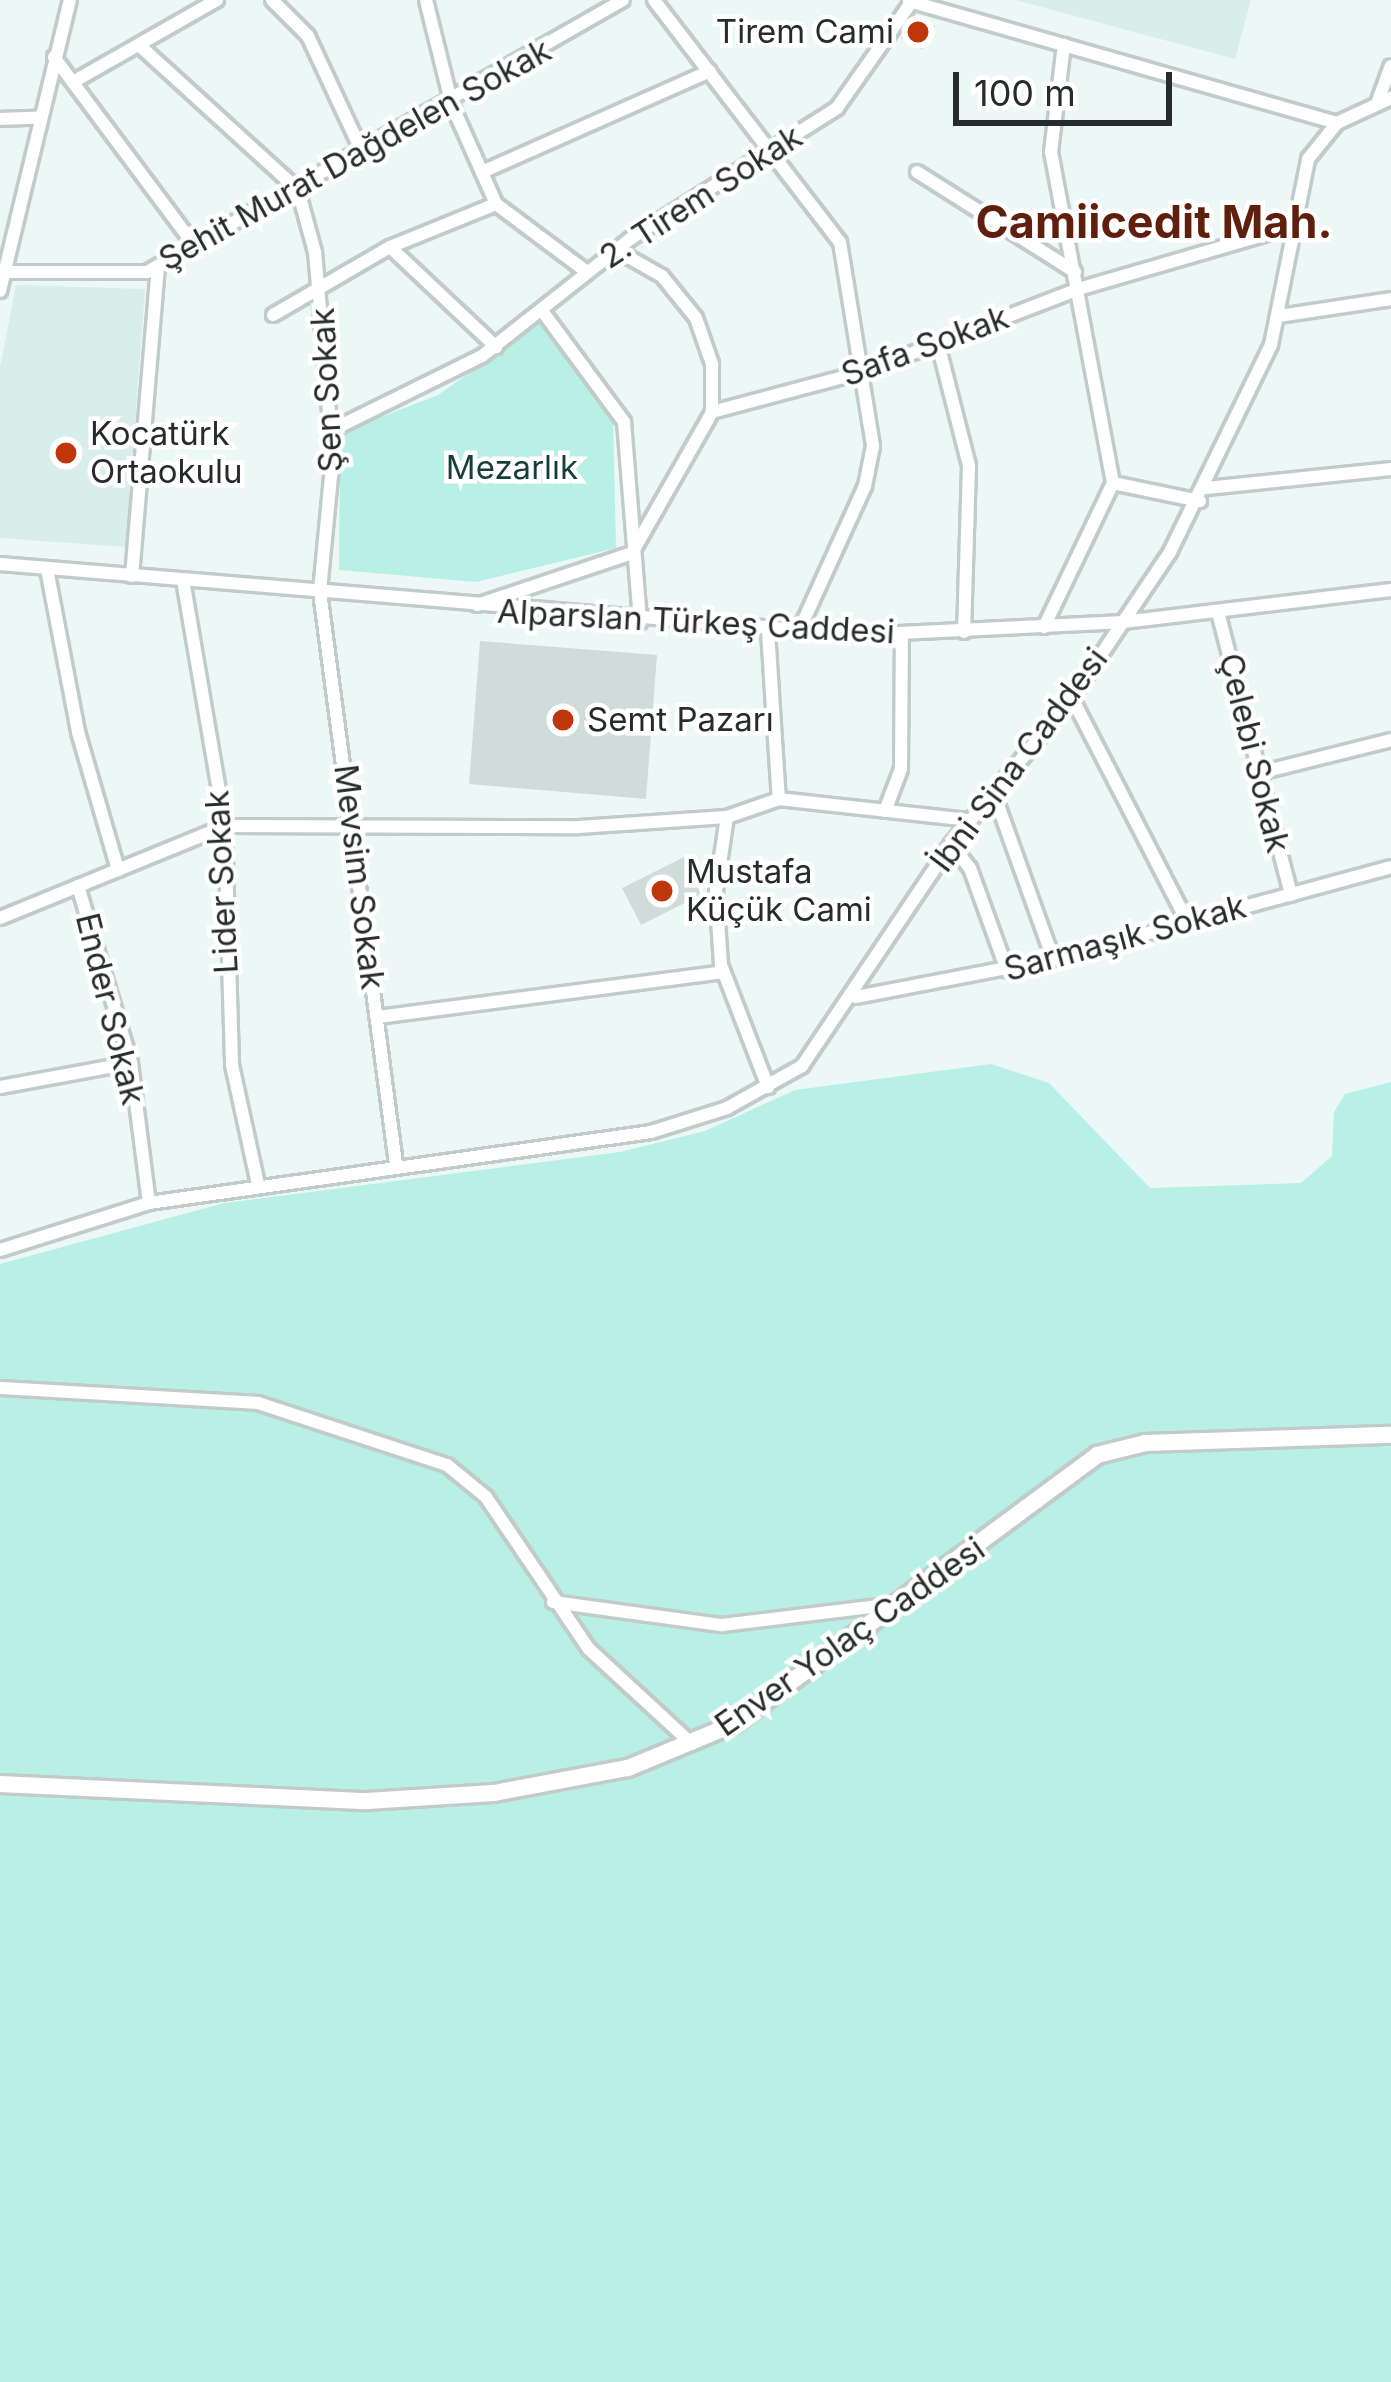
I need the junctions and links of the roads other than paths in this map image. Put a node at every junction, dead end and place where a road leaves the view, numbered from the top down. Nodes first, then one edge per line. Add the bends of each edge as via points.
1 (70, 0) edge
2 (217, 0) edge
3 (272, 0) edge
4 (426, 0) edge
5 (623, 0) edge
6 (654, 0) edge
7 (911, 1) edge
8 (1064, 45) junction
9 (140, 46) junction
10 (54, 57) junction
11 (1391, 66) edge
12 (710, 71) junction
13 (73, 82) junction
14 (1385, 99) edge
15 (452, 106) junction
16 (37, 118) junction
17 (0, 119) edge
18 (1336, 123) junction
19 (773, 152) junction
20 (363, 154) junction
21 (482, 172) junction
22 (917, 172) dead end
23 (298, 190) junction
24 (496, 204) junction
25 (1292, 227) junction
26 (195, 246) junction
27 (390, 247) junction
28 (616, 250) junction
29 (158, 266) junction
30 (2, 272) edge
31 (587, 272) junction
32 (1075, 272) junction
33 (321, 287) junction
34 (1078, 289) junction
35 (0, 291) edge
36 (1391, 299) edge
37 (543, 312) junction
38 (273, 315) dead end
39 (1279, 316) junction
40 (938, 344) junction
41 (496, 347) junction
42 (866, 371) junction
43 (712, 412) junction
44 (332, 430) junction
45 (1391, 469) edge
46 (1112, 483) junction
47 (1203, 495) junction
48 (632, 553) junction
49 (0, 564) edge
50 (47, 569) junction
51 (132, 576) junction
52 (183, 580) junction
53 (1391, 590) edge
54 (320, 592) junction
55 (467, 609) junction
56 (1218, 612) junction
57 (640, 622) junction
58 (1123, 622) junction
59 (1045, 627) junction
60 (768, 632) junction
61 (964, 632) junction
62 (798, 633) junction
63 (902, 635) junction
64 (1072, 698) junction
65 (1391, 740) edge
66 (1259, 773) junction
67 (993, 791) junction
68 (778, 799) junction
69 (885, 811) junction
70 (728, 817) junction
71 (968, 820) junction
72 (353, 825) junction
73 (225, 826) junction
74 (950, 844) junction
75 (1391, 867) edge
76 (118, 870) junction
77 (78, 886) junction
78 (1291, 895) junction
79 (0, 918) edge
80 (1188, 922) junction
81 (1053, 959) junction
82 (1007, 970) junction
83 (723, 972) junction
84 (856, 997) junction
85 (378, 1017) junction
86 (131, 1063) junction
87 (0, 1087) edge
88 (768, 1088) junction
89 (396, 1164) junction
90 (258, 1184) junction
91 (149, 1202) junction
92 (0, 1250) edge
93 (0, 1388) edge
94 (1391, 1435) edge
95 (554, 1602) junction
96 (903, 1603) junction
97 (693, 1744) junction
98 (0, 1784) edge

1 - 10 street
2 - 9 street
3 - 20 street via 308,36
4 - 15 street
5 - 15 street, Şehit Murat Dağdelen Sokak
6 - 12 street
7 - 8 street
7 - 19 street, 2. Tirem Sokak via 837,108
8 - 18 street
8 - 32 street via 1051,152
9 - 13 street
9 - 23 street
10 - 13 street
10 - 16 street
11 - 14 street
12 - 19 street
12 - 21 street
13 - 26 street
14 - 18 street, İbni Sina Caddesi
15 - 20 street, Şehit Murat Dağdelen Sokak
15 - 21 street
16 - 17 street
16 - 30 street
18 - 25 street, İbni Sina Caddesi via 1301,172
19 - 28 street, 2. Tirem Sokak
19 - 42 street via 840,242
20 - 23 street, Şehit Murat Dağdelen Sokak
21 - 24 street
22 - 32 street
23 - 26 street, Şehit Murat Dağdelen Sokak
23 - 33 street, Şen Sokak
24 - 27 street
24 - 31 street
25 - 34 street, Safa Sokak
25 - 39 street, İbni Sina Caddesi
26 - 29 street, Şehit Murat Dağdelen Sokak
27 - 33 street
27 - 41 street
28 - 31 street, 2. Tirem Sokak
28 - 43 street via 662,276 695,318 712,364
29 - 30 street, Şehit Murat Dağdelen Sokak
29 - 51 street
30 - 35 street
31 - 37 street, 2. Tirem Sokak
32 - 34 street
33 - 38 street
33 - 44 street, Şen Sokak
34 - 40 street, Safa Sokak
34 - 46 street
36 - 39 street
37 - 41 street, 2. Tirem Sokak
37 - 48 street via 624,422
39 - 47 street, İbni Sina Caddesi
40 - 42 street, Safa Sokak
40 - 61 street via 969,466
41 - 44 street, 2. Tirem Sokak
42 - 43 street, Safa Sokak
42 - 62 street via 870,466
43 - 48 street
44 - 54 street, Şen Sokak via 332,547
45 - 47 street
46 - 47 street
46 - 59 street
47 - 58 street, İbni Sina Caddesi
48 - 55 street
48 - 57 street
49 - 50 street, Alparslan Türkeş Caddesi
50 - 51 street, Alparslan Türkeş Caddesi
50 - 76 street, Ender Sokak via 78,732
51 - 52 street, Alparslan Türkeş Caddesi
52 - 54 street, Alparslan Türkeş Caddesi
52 - 73 street, Lider Sokak
53 - 56 street, Alparslan Türkeş Caddesi
54 - 55 street, Alparslan Türkeş Caddesi
54 - 72 street, Mevsim Sokak
55 - 57 street, Alparslan Türkeş Caddesi
56 - 58 street, Alparslan Türkeş Caddesi
56 - 66 street, Çelebi Sokak
57 - 60 street, Alparslan Türkeş Caddesi
58 - 59 street, Alparslan Türkeş Caddesi
58 - 64 street, İbni Sina Caddesi
59 - 61 street, Alparslan Türkeş Caddesi
60 - 62 street, Alparslan Türkeş Caddesi
60 - 68 street
61 - 63 street, Alparslan Türkeş Caddesi
62 - 63 street, Alparslan Türkeş Caddesi
63 - 69 street via 901,770
64 - 67 street, İbni Sina Caddesi
64 - 80 street
65 - 66 street
66 - 78 street, Çelebi Sokak
67 - 71 street, İbni Sina Caddesi
67 - 81 street
68 - 69 street
68 - 70 street
69 - 71 street
70 - 72 street
70 - 83 street via 716,891
71 - 74 street, İbni Sina Caddesi
72 - 73 street
72 - 85 street, Mevsim Sokak
73 - 76 street
73 - 90 street, Lider Sokak via 231,1049
74 - 82 street via 970,868
74 - 84 street, İbni Sina Caddesi
75 - 78 street, Sarmaşık Sokak
76 - 77 street
77 - 79 street
77 - 86 street, Ender Sokak
78 - 80 street, Sarmaşık Sokak
80 - 81 street, Sarmaşık Sokak
81 - 82 street, Sarmaşık Sokak
82 - 84 street, Sarmaşık Sokak
83 - 85 street
83 - 88 street
84 - 88 street, İbni Sina Caddesi via 802,1066
85 - 89 street, Mevsim Sokak
86 - 87 street
86 - 91 street, Ender Sokak
88 - 89 street, İbni Sina Caddesi via 651,1132
89 - 90 street, İbni Sina Caddesi
90 - 91 street, İbni Sina Caddesi
91 - 92 street, İbni Sina Caddesi
93 - 95 street via 230,1398 387,1440 478,1487
94 - 96 street, Enver Yolaç Caddesi via 1109,1450
95 - 96 street via 722,1625
95 - 97 street via 613,1675
96 - 97 street, Enver Yolaç Caddesi
97 - 98 street, Enver Yolaç Caddesi via 564,1782 416,1799

